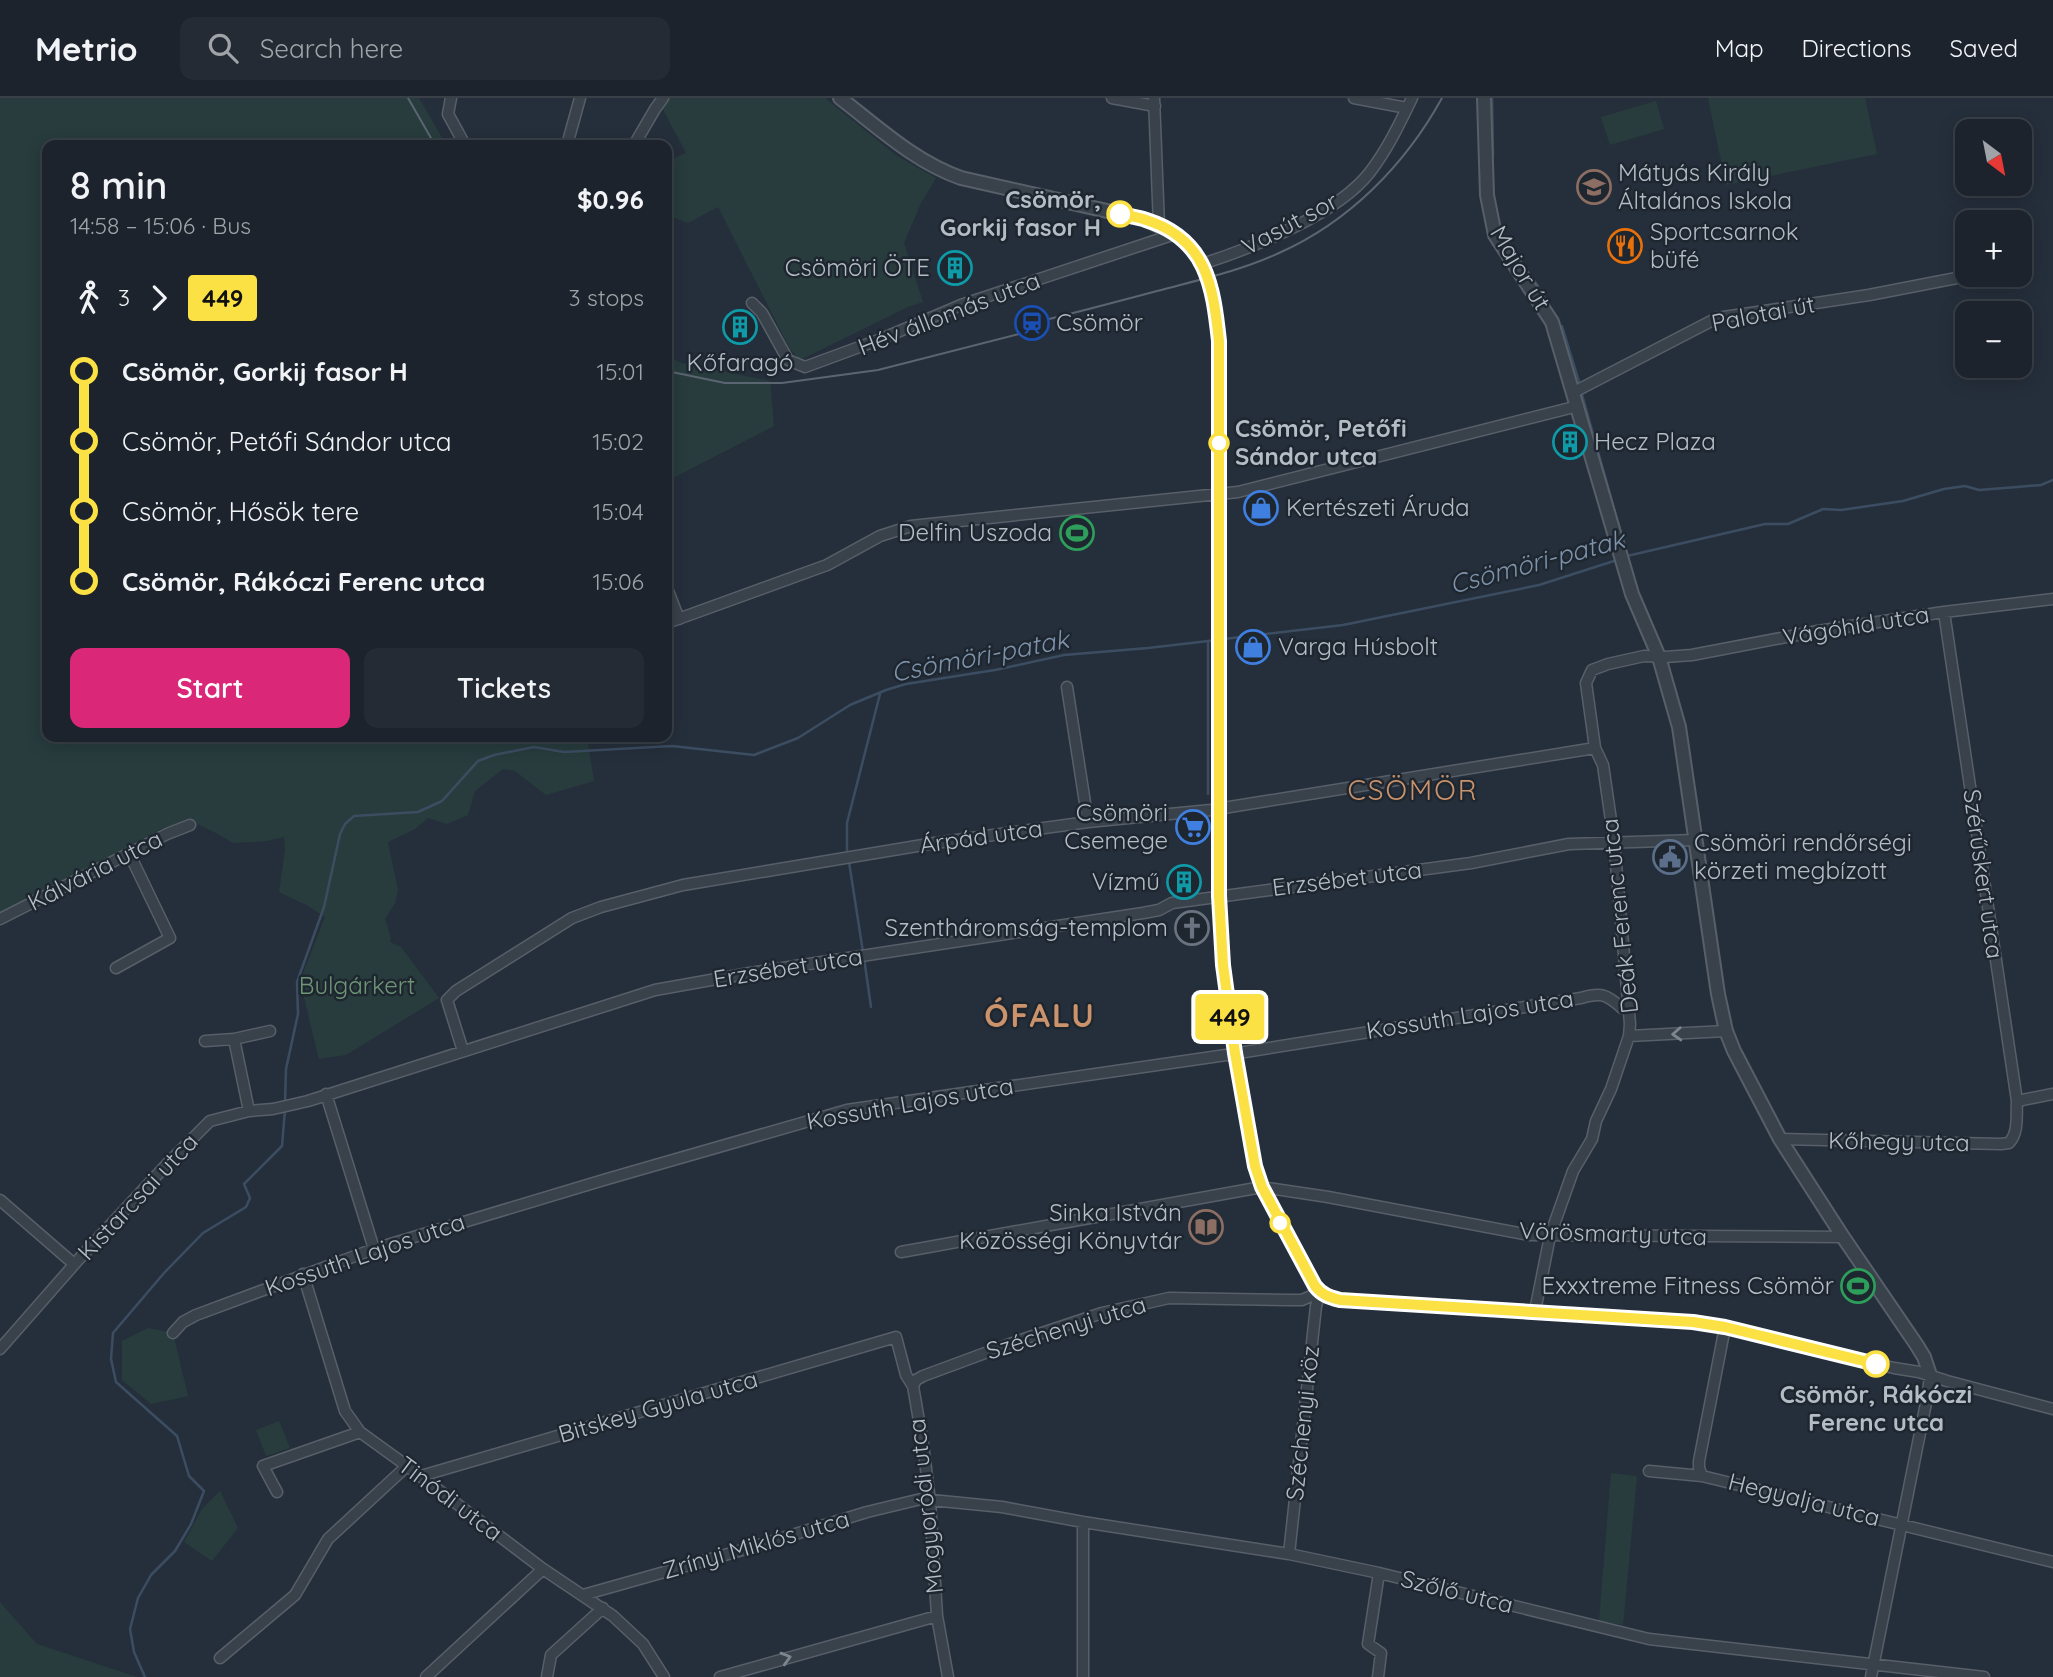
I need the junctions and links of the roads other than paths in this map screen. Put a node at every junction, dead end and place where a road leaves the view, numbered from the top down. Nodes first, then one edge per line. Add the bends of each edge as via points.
1 (451, 98) edge
2 (580, 98) edge
3 (663, 98) edge
4 (841, 98) edge
5 (1112, 98) edge
6 (1354, 98) edge
7 (1412, 98) edge
8 (1484, 98) edge
9 (1155, 102) edge
10 (1407, 108) junction
11 (462, 140) edge
12 (568, 140) edge
13 (637, 140) edge
14 (1159, 226) junction
15 (1175, 234) junction
16 (1202, 264) junction
17 (1955, 278) edge
18 (752, 303) dead end
19 (1578, 390) junction
20 (1578, 406) junction
21 (1220, 495) junction
22 (2053, 599) edge
23 (672, 600) edge
24 (1944, 612) junction
25 (679, 618) junction
26 (672, 621) edge
27 (1659, 657) junction
28 (1589, 674) joint
29 (1067, 687) dead end
30 (1595, 748) junction
31 (1220, 808) junction
32 (1088, 822) junction
33 (190, 825) dead end
34 (1696, 840) junction
35 (1614, 841) junction
36 (129, 853) junction
37 (1219, 896) junction
38 (0, 919) edge
39 (116, 968) dead end
40 (1630, 1007) junction
41 (270, 1031) dead end
42 (1726, 1031) junction
43 (1629, 1036) junction
44 (234, 1039) junction
45 (205, 1041) dead end
46 (463, 1051) junction
47 (1235, 1053) junction
48 (326, 1094) junction
49 (2053, 1094) edge
50 (308, 1101) joint
51 (2017, 1101) junction
52 (250, 1111) junction
53 (2014, 1137) joint
54 (1780, 1139) junction
55 (1262, 1187) junction
56 (0, 1200) edge
57 (1550, 1236) junction
58 (1843, 1237) junction
59 (374, 1249) junction
60 (901, 1252) dead end
61 (74, 1264) junction
62 (303, 1274) junction
63 (1320, 1292) junction
64 (1535, 1311) junction
65 (1725, 1327) junction
66 (173, 1333) dead end
67 (896, 1337) joint
68 (0, 1349) edge
69 (1930, 1375) junction
70 (913, 1386) junction
71 (2053, 1409) edge
72 (360, 1432) junction
73 (407, 1466) junction
74 (1649, 1471) dead end
75 (421, 1476) junction
76 (1702, 1476) junction
77 (277, 1492) dead end
78 (930, 1501) junction
79 (1083, 1522) junction
80 (1902, 1524) junction
81 (1289, 1554) junction
82 (2053, 1562) edge
83 (543, 1569) junction
84 (1379, 1573) junction
85 (583, 1595) junction
86 (603, 1608) junction
87 (937, 1616) junction
88 (220, 1658) dead end
89 (1874, 1664) junction
90 (426, 1677) edge
91 (547, 1677) edge
92 (664, 1677) edge
93 (720, 1677) edge
94 (948, 1677) edge
95 (1083, 1677) edge
96 (1378, 1677) edge
97 (1871, 1677) edge
98 (1984, 1677) edge

1 - 11 street via 449,114
2 - 12 street
3 - 13 street
4 - 14 street via 909,151 946,173
5 - 9 street
6 - 10 street
7 - 10 street, Vasút sor
8 - 19 street, Major út via 1486,195 1495,235 1552,322
9 - 14 street
10 - 16 street, Vasút sor via 1369,173 1355,188 1297,224
14 - 15 street
15 - 16 street
15 - 18 street, Hév állomás utca via 961,305 805,367 788,360
16 - 21 street via 1212,286 1219,341
17 - 19 street, Palotai út via 1717,318
19 - 20 street, Major út
20 - 21 street
20 - 27 street, Major út via 1632,594
21 - 25 street via 911,526 880,536 827,565
21 - 31 street
22 - 24 street, Vágóhíd utca
23 - 25 street
24 - 27 street, Vágóhíd utca via 1692,656
24 - 51 street, Szérűskert utca
25 - 26 street
27 - 28 street, Vágóhíd utca via 1608,664
27 - 34 street, Major út via 1679,727
28 - 30 street, Deák Ferenc utca via 1586,683
29 - 32 street
30 - 31 street, Árpád utca
30 - 35 street, Deák Ferenc utca via 1603,765
31 - 32 street, Árpád utca
31 - 37 street
32 - 46 street, Árpád utca via 683,885 572,918 447,1000
33 - 36 street, Kálvária utca
34 - 35 street, Erzsébet utca
34 - 42 street, Major út
35 - 37 street, Erzsébet utca
35 - 40 street, Deák Ferenc utca
36 - 38 street, Kálvária utca
36 - 39 street via 170,938
37 - 46 street, Erzsébet utca via 1143,913 655,990
37 - 47 street
40 - 43 street, Deák Ferenc utca
40 - 47 street, Kossuth Lajos utca via 1622,1008 1604,994 1592,995
41 - 44 street
42 -> 43 street
42 - 54 street, Major út
43 - 57 street, Deák Ferenc utca
44 - 45 street
44 - 52 street
46 - 48 street, Erzsébet utca
47 - 55 street
47 - 59 street, Kossuth Lajos utca via 848,1110
48 - 50 street, Erzsébet utca
48 - 59 street
49 - 51 street
50 - 52 street, Kistarcsai utca
51 - 53 street, Szérűskert utca
52 - 61 street, Kistarcsai utca via 209,1121
53 - 54 street, Kőhegy utca via 2004,1144
54 - 58 street, Major út
55 - 57 street, Vörösmarty utca
55 - 60 street, Vörösmarty utca
55 - 63 street
56 - 61 street
57 - 58 street, Vörösmarty utca
57 - 64 street, Deák Ferenc utca
58 - 69 street, Major út via 1916,1344
59 - 62 street, Kossuth Lajos utca
61 - 68 street, Kistarcsai utca
62 - 66 street, Kossuth Lajos utca via 197,1315
62 - 72 street, Tinódi utca via 345,1410
63 - 64 street, Széchenyi utca via 1340,1300
63 - 70 street, Széchenyi utca via 1302,1300 1169,1297 1138,1304 1015,1342 923,1376
63 - 81 street, Széchenyi köz
64 - 65 street, Széchenyi utca
65 - 69 street, Széchenyi utca
65 - 76 street, Hegyalja utca via 1699,1461
67 - 70 street, Mogyoródi utca
67 - 75 street, Bitskey Gyula utca
69 - 71 street, Széchenyi utca
69 - 80 street
70 - 78 street, Mogyoródi utca
72 - 73 street, Tinódi utca
72 - 77 street via 262,1466
73 - 75 street, Tinódi utca
73 - 88 street via 328,1539 295,1595
74 - 76 street
75 - 83 street, Tinódi utca
76 - 80 street, Hegyalja utca
78 - 79 street, Szőlő utca via 1002,1507
78 - 85 street, Zrínyi Miklós utca via 921,1499 867,1512
78 - 87 street, Mogyoródi utca
79 - 81 street, Szőlő utca
79 - 95 street
80 - 82 street, Hegyalja utca
80 - 89 street
81 - 84 street, Szőlő utca
83 - 85 street, Tinódi utca
83 - 90 street
84 - 89 street, Szőlő utca via 1649,1639
84 - 96 street via 1368,1644 1381,1653
85 - 86 street, Tinódi utca
86 - 91 street via 551,1655
86 - 92 street, Tinódi utca via 643,1644
93 -> 87 street
87 - 94 street, Mogyoródi utca
89 - 97 street
89 - 98 street, Szőlő utca

